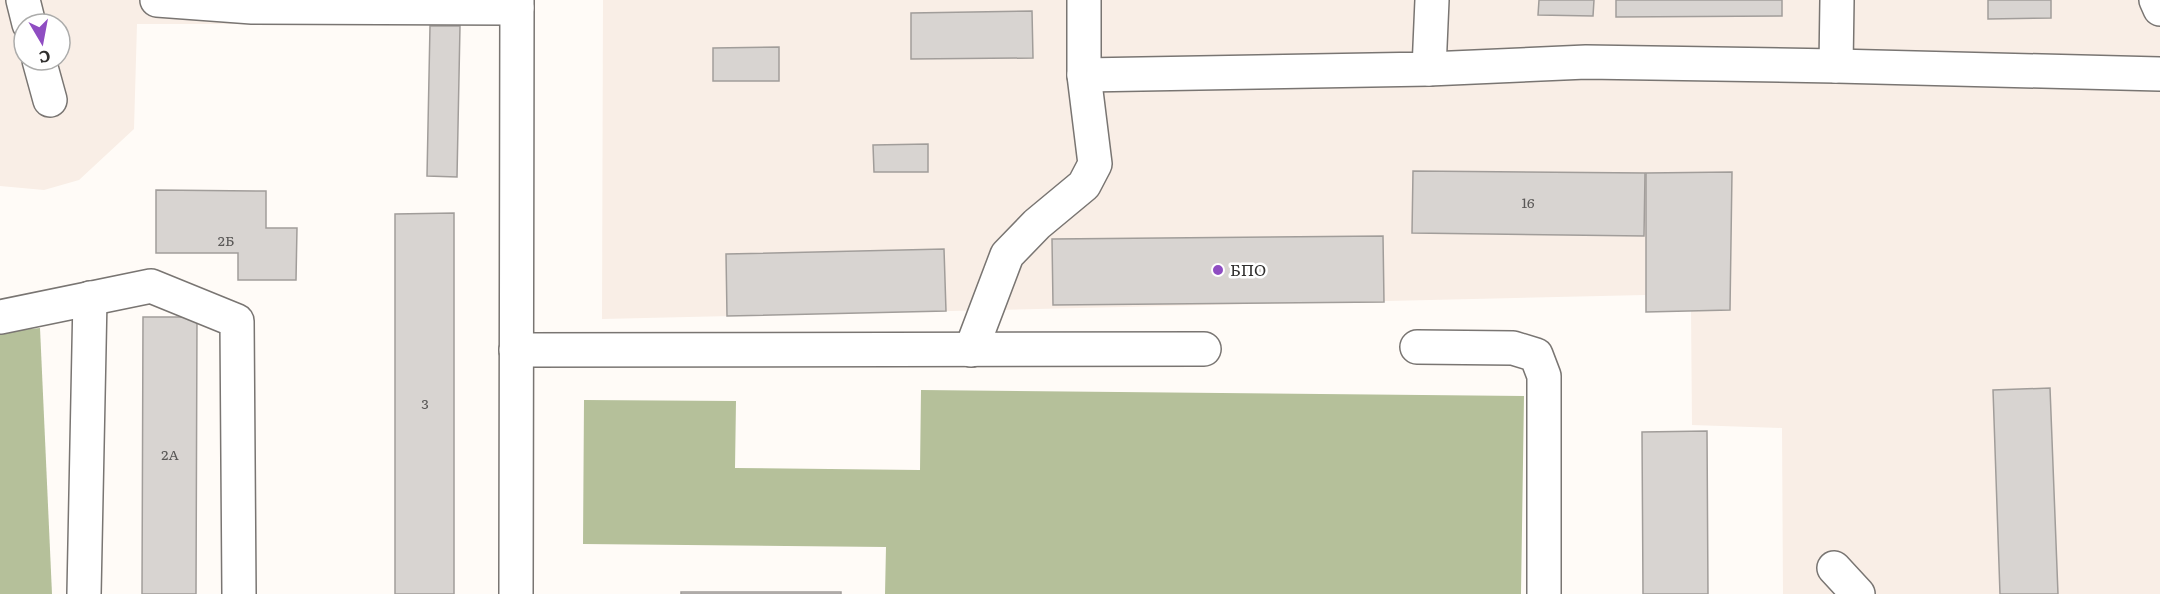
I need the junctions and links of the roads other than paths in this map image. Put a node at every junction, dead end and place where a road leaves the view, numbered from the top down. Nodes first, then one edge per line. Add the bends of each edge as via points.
1 (157, 0) edge
2 (1084, 0) edge
3 (1432, 0) edge
4 (1837, 0) edge
5 (2156, 0) edge
6 (517, 4) edge
7 (2160, 9) edge
8 (1836, 66) junction
9 (1430, 69) junction
10 (42, 72) edge
11 (1084, 75) junction
12 (2160, 75) edge
13 (50, 100) dead end
14 (90, 298) junction
15 (0, 317) edge
16 (1417, 347) dead end
17 (516, 350) junction
18 (971, 350) junction
19 (1204, 350) dead end
20 (1834, 568) dead end
21 (84, 594) edge
22 (239, 594) edge
23 (516, 594) edge
24 (1545, 594) edge
25 (1858, 594) edge

1 - 6 street via 252,7
2 - 11 street
3 - 9 street
4 - 8 street
5 - 7 street
6 - 17 street
8 - 9 street via 1586,62
8 - 12 street
9 - 11 street
10 - 13 street
11 - 18 street via 1095,164 1084,185 1007,255
14 - 15 street
14 - 21 street
14 - 22 street via 151,286 237,321
16 - 24 street via 1513,348 1536,356 1544,376
17 - 18 street
17 - 23 street
18 - 19 street
20 - 25 street

